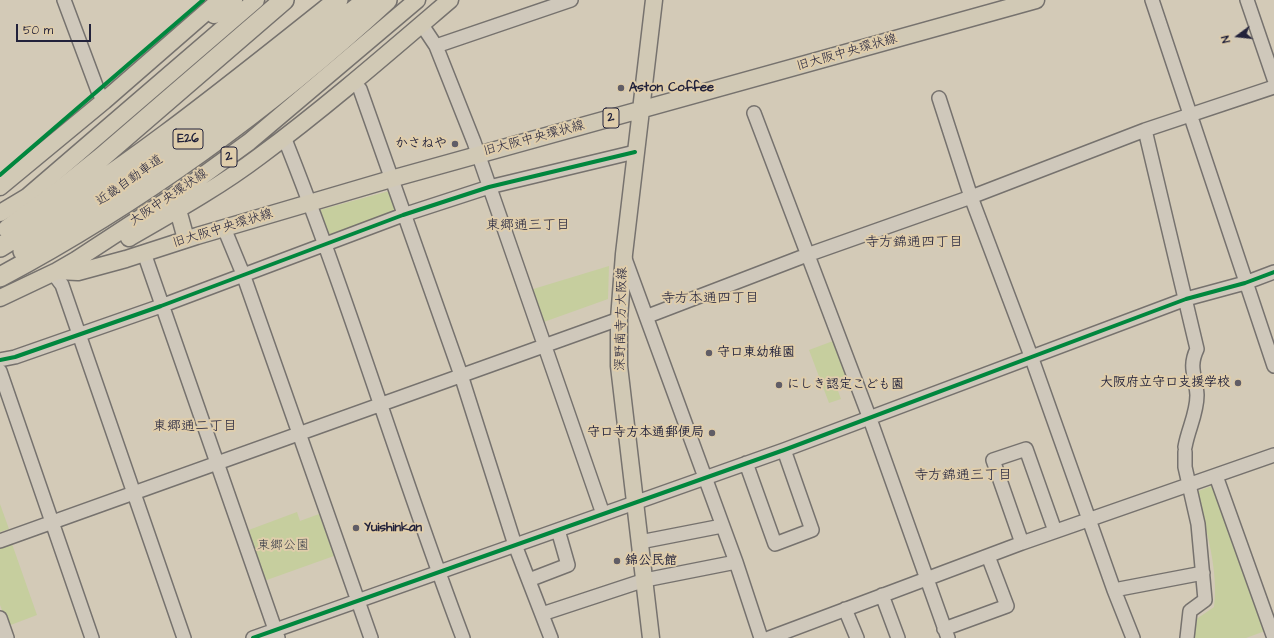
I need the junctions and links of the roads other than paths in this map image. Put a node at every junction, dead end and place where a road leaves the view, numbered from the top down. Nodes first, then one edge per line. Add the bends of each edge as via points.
1 (64, 0) edge
2 (220, 0) edge
3 (234, 0) edge
4 (256, 0) edge
5 (284, 0) edge
6 (338, 0) edge
7 (367, 0) edge
8 (387, 0) edge
9 (400, 0) edge
10 (417, 0) edge
11 (450, 0) edge
12 (571, 0) edge
13 (654, 0) edge
14 (1036, 0) edge
15 (1152, 0) edge
16 (1247, 0) edge
17 (422, 25) junction
18 (355, 30) junction
19 (436, 46) junction
20 (159, 53) junction
21 (1274, 79) edge
22 (1274, 87) edge
23 (360, 89) dead end
24 (939, 98) dead end
25 (104, 101) junction
26 (641, 110) junction
27 (754, 113) dead end
28 (1191, 116) junction
29 (1145, 130) junction
30 (284, 137) junction
31 (635, 152) junction
32 (478, 155) junction
33 (391, 179) junction
34 (0, 187) edge
35 (489, 187) junction
36 (971, 197) junction
37 (310, 202) junction
38 (178, 210) junction
39 (0, 214) edge
40 (403, 215) junction
41 (224, 228) junction
42 (0, 234) edge
43 (186, 239) junction
44 (325, 245) junction
45 (0, 247) edge
46 (144, 253) junction
47 (624, 254) junction
48 (807, 255) junction
49 (76, 260) junction
50 (0, 265) edge
51 (55, 272) junction
52 (1274, 272) edge
53 (243, 274) junction
54 (0, 277) edge
55 (1245, 283) junction
56 (0, 298) edge
57 (1186, 299) junction
58 (161, 306) junction
59 (648, 316) junction
60 (619, 319) junction
61 (79, 334) junction
62 (543, 346) junction
63 (1032, 356) junction
64 (0, 360) edge
65 (1274, 366) edge
66 (0, 371) edge
67 (461, 375) junction
68 (380, 404) junction
69 (870, 419) junction
70 (298, 434) junction
71 (784, 450) junction
72 (1274, 455) edge
73 (217, 462) junction
74 (746, 463) junction
75 (1216, 476) junction
76 (705, 478) junction
77 (1190, 485) junction
78 (134, 492) junction
79 (635, 502) junction
80 (603, 514) junction
81 (1090, 520) junction
82 (54, 522) junction
83 (722, 526) junction
84 (558, 530) junction
85 (1055, 531) junction
86 (0, 541) edge
87 (640, 542) junction
88 (1022, 543) junction
89 (515, 545) junction
90 (988, 556) junction
91 (736, 562) junction
92 (438, 572) junction
93 (1204, 573) junction
94 (926, 579) junction
95 (529, 580) junction
96 (645, 580) junction
97 (1114, 590) junction
98 (882, 595) junction
99 (358, 601) junction
100 (845, 609) junction
101 (542, 614) junction
102 (0, 618) edge
103 (276, 634) edge
104 (946, 634) edge
105 (1271, 636) edge
106 (7, 638) edge
107 (92, 638) edge
108 (184, 638) edge
109 (253, 638) edge
110 (371, 638) edge
111 (462, 638) edge
112 (550, 638) edge
113 (651, 638) edge
114 (761, 638) edge
115 (769, 638) edge
116 (857, 638) edge
117 (898, 638) edge
118 (1133, 638) edge
119 (1188, 638) edge

1 - 25 street
2 - 20 main road
3 - 20 main road
4 - 39 main road via 27,197
5 - 42 highway via 102,157
6 - 45 highway, 近畿自動車道 / E26 via 150,147 55,213
7 - 50 highway, 近畿自動車道 / E26 via 161,159 105,199
8 - 18 highway
9 - 18 highway
10 - 49 main road, 大阪中央環状線 / 2 via 249,142 171,198
11 - 17 main road, 2
12 - 19 street
13 - 26 main road, 深野南寺方大阪線
14 - 26 main road, 旧大阪中央環状線 / 2
15 - 28 street
16 - 21 street
17 - 19 street
17 - 30 main road, 2
18 - 54 highway via 258,108 146,191 58,246
19 - 32 street
20 - 25 main road
22 - 28 street
23 - 33 street
24 - 36 street
25 - 34 main road
26 - 31 main road, 深野南寺方大阪線
26 - 32 main road, 旧大阪中央環状線 / 2
27 - 48 street
28 - 29 street
28 - 55 street
29 - 36 street
29 - 57 street
30 - 37 street
30 - 38 main road, 2 via 260,157
31 - 35 street
31 - 47 main road, 深野南寺方大阪線
32 - 33 main road, 旧大阪中央環状線 / 2
32 - 35 street
33 - 37 main road, 旧大阪中央環状線 / 2
33 - 40 street
35 - 40 street
35 - 62 street
36 - 48 street
36 - 63 street
37 - 41 main road, 旧大阪中央環状線 / 2
37 - 44 street
38 - 43 main road
38 - 49 main road, 2 via 96,256
40 - 44 street
40 - 67 street
41 - 43 main road, 旧大阪中央環状線 / 2
41 - 53 street
43 - 46 main road, 旧大阪中央環状線 / 2
44 - 53 street
44 - 68 street
46 - 51 main road, 旧大阪中央環状線 / 2 via 78,272
46 - 58 street
47 - 59 street
47 - 60 main road, 深野南寺方大阪線
48 - 59 street
48 - 69 street
49 - 51 main road, 大阪中央環状線 / 2
51 - 56 main road, 大阪中央環状線 / 2
51 - 61 street
52 - 55 street
53 - 58 street
53 - 70 street
55 - 57 street
55 - 65 street
57 - 63 street
57 - 77 street via 1197,349 1192,360 1197,394 1196,411 1185,450 1185,467
58 - 61 street
58 - 73 street
59 - 76 street
60 - 62 street
60 - 79 main road, 深野南寺方大阪線 via 619,366
61 - 64 street
61 - 78 street
62 - 67 street
62 - 80 street
63 - 69 street
63 - 81 street
66 - 82 street
67 - 68 street
67 - 89 street
68 - 70 street
68 - 92 street
69 - 71 street
69 - 94 street
70 - 73 street
70 - 99 street
71 - 74 street
71 - 74 street via 812,530 775,544
72 - 75 street
73 - 78 street
73 - 103 street
74 - 76 street
75 - 77 street
75 - 105 street
76 - 79 street
76 - 83 street
77 - 81 street
77 - 93 street
78 - 82 street
78 - 108 street
79 - 80 street
79 - 87 main road, 深野南寺方大阪線
80 - 84 street
81 - 85 street
81 - 97 street
82 - 86 street
82 - 107 street
83 - 87 street
83 - 91 street
84 - 89 street
84 - 95 street via 568,565
85 - 88 street
85 - 88 street via 1026,448 993,460
87 - 96 main road, 深野南寺方大阪線
88 - 90 street
89 - 92 street
89 - 95 street
90 - 94 street
90 - 104 street via 1007,606
91 - 96 street
91 - 114 street
92 - 99 street
92 - 111 street
93 - 97 street
93 - 119 street via 1205,600 1190,611
94 - 98 street
94 - 104 street
95 - 101 street
96 - 101 street
96 - 113 main road, 深野南寺方大阪線
97 - 118 street
98 - 100 street
98 - 117 street
99 - 103 street
99 - 110 street
100 - 115 street
100 - 116 street
101 - 112 street
102 - 106 street
103 - 109 street

